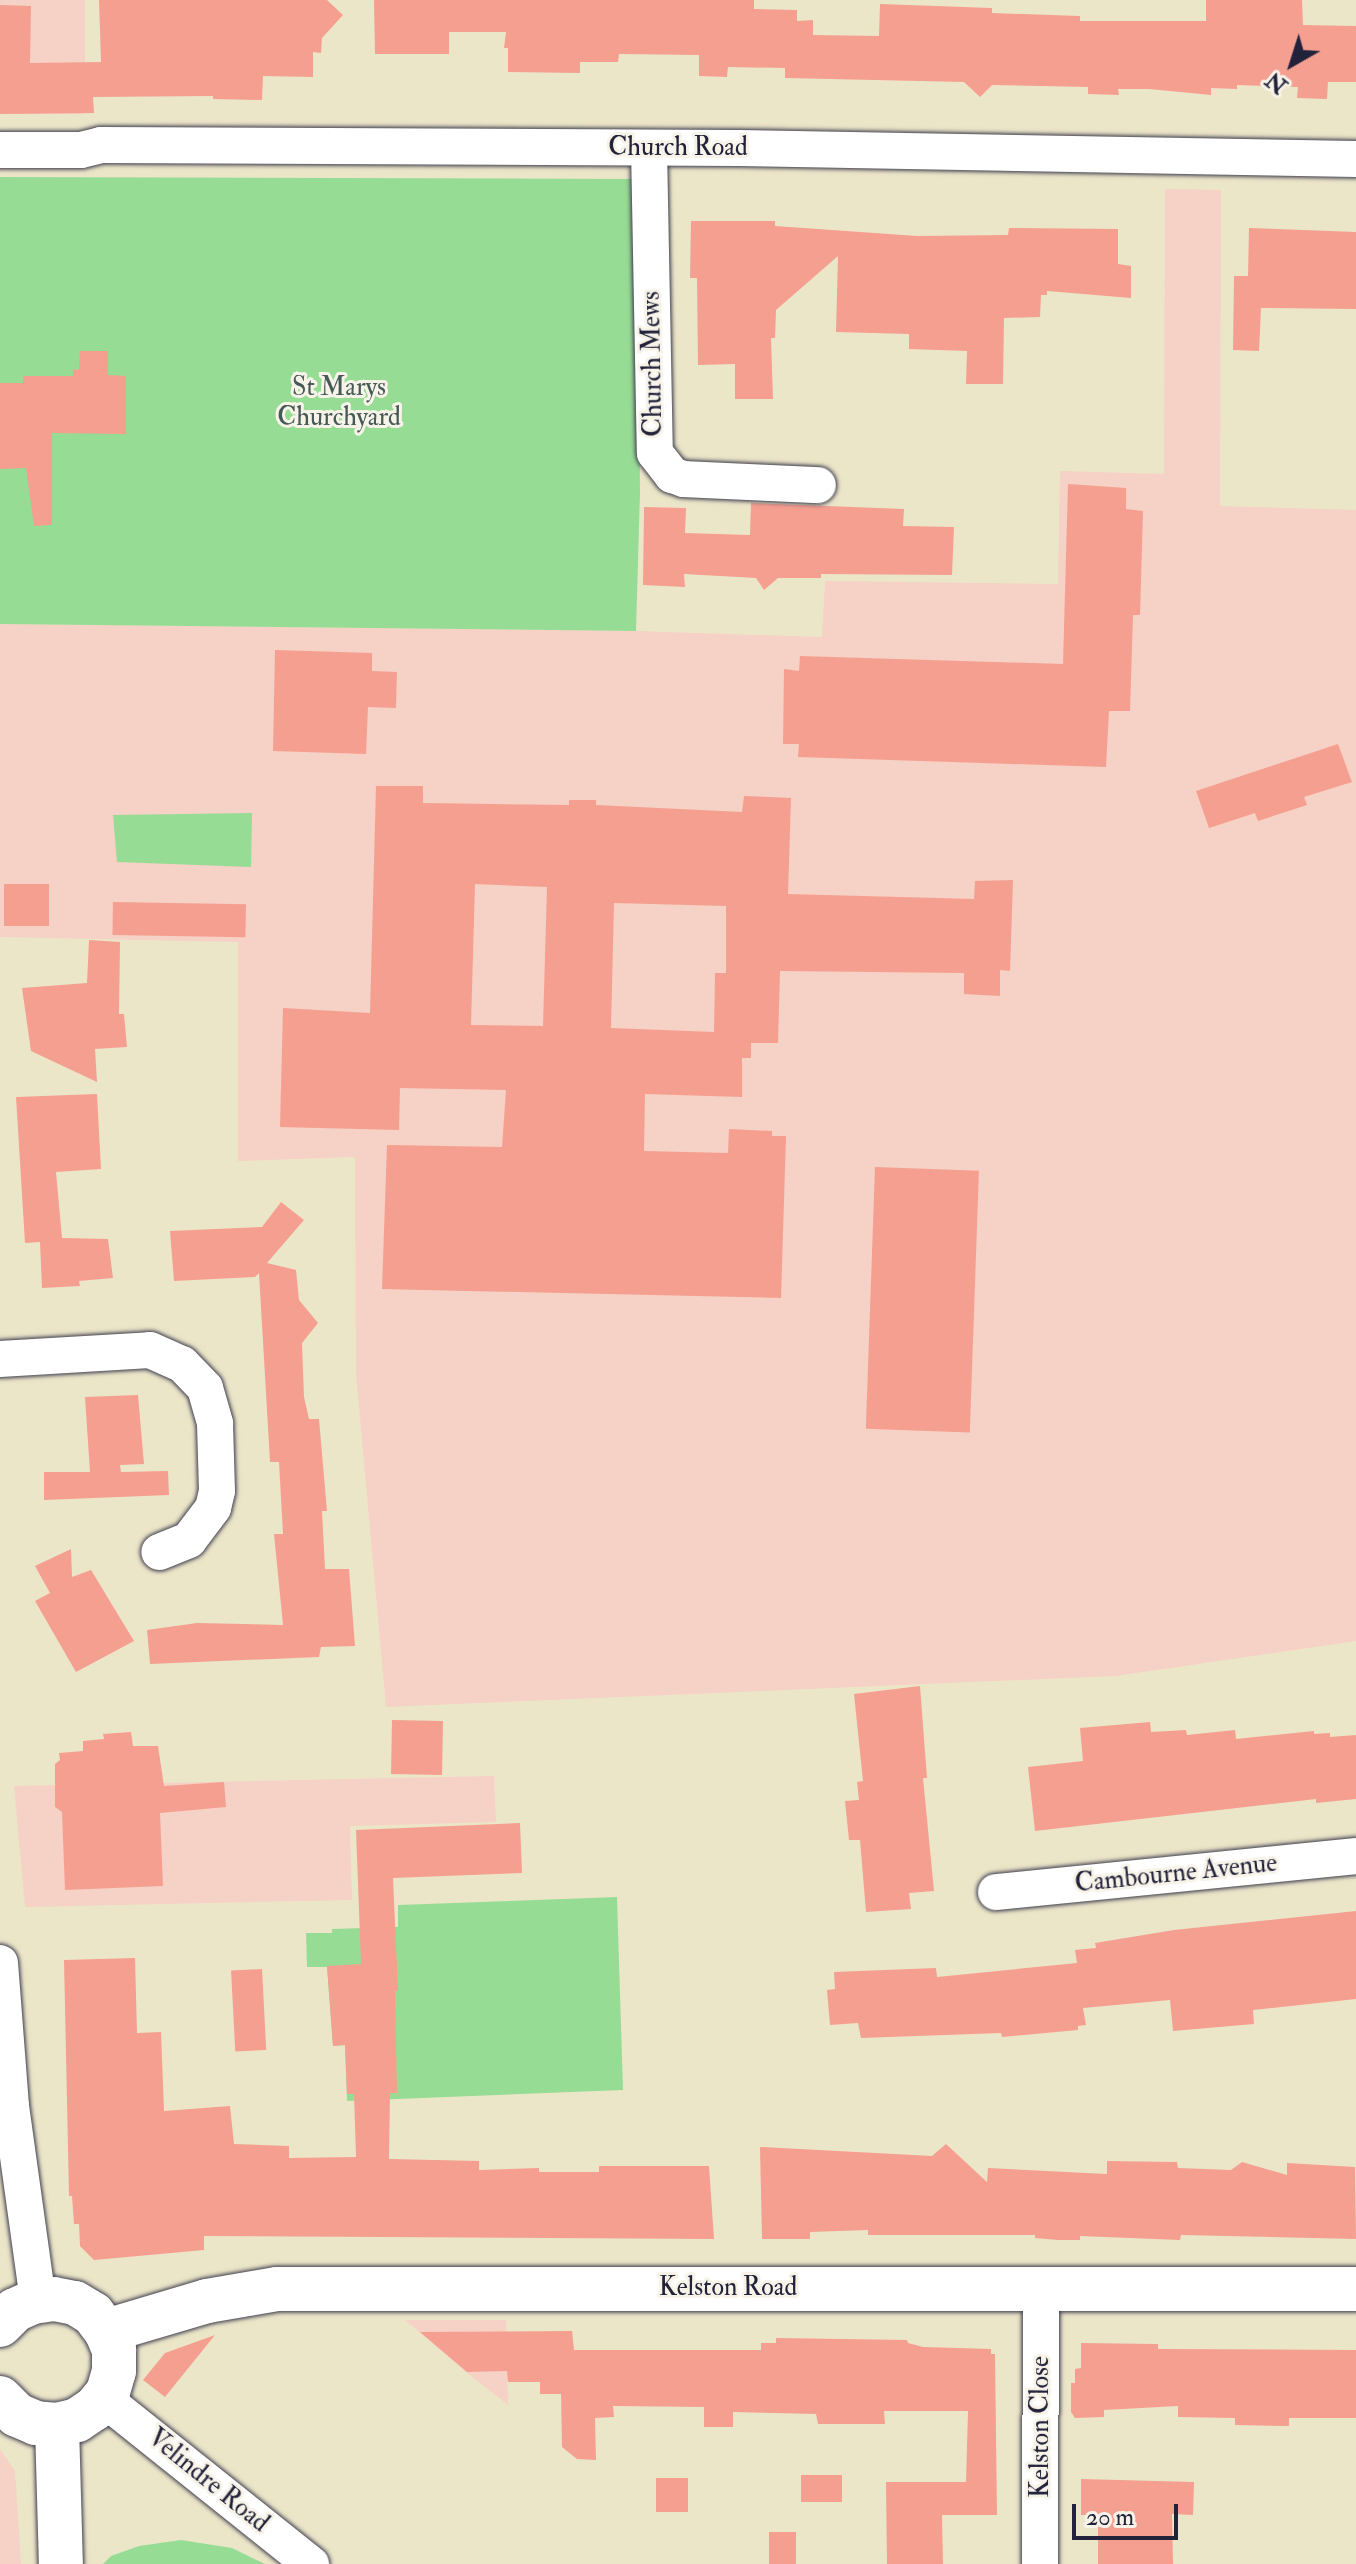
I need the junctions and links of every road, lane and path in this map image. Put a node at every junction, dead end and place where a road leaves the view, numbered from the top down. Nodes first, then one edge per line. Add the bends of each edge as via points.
1 (649, 148) junction
2 (0, 150) edge
3 (1356, 159) edge
4 (818, 485) dead end
5 (0, 1359) edge
6 (159, 1552) dead end
7 (1356, 1856) edge
8 (996, 1892) dead end
9 (0, 1963) edge
10 (1041, 2289) junction
11 (1356, 2289) edge
12 (38, 2300) junction
13 (0, 2325) edge
14 (106, 2331) junction
15 (0, 2398) edge
16 (104, 2399) junction
17 (57, 2425) junction
18 (61, 2564) edge
19 (311, 2564) edge
20 (1040, 2564) edge

1 - 2 street, Church Road via 101,145 81,150
1 - 3 street, Church Road
1 - 4 street, Church Mews via 655,453 672,475 684,479
5 - 6 street via 150,1350 182,1364 205,1388 215,1424 213,1508 189,1540
7 - 8 street, Cambourne Avenue
9 - 12 street via 11,2106
10 - 11 main road, Kelston Road
10 - 14 main road, Kelston Road via 277,2289 207,2301
10 - 20 street, Kelston Close
12 - 13 main road via 15,2310
12 - 14 main road via 75,2303
14 - 16 main road via 114,2350 114,2371
15 - 17 main road via 17,2415
16 - 17 main road via 77,2420
16 - 19 street, Velindre Road
17 - 18 main road

